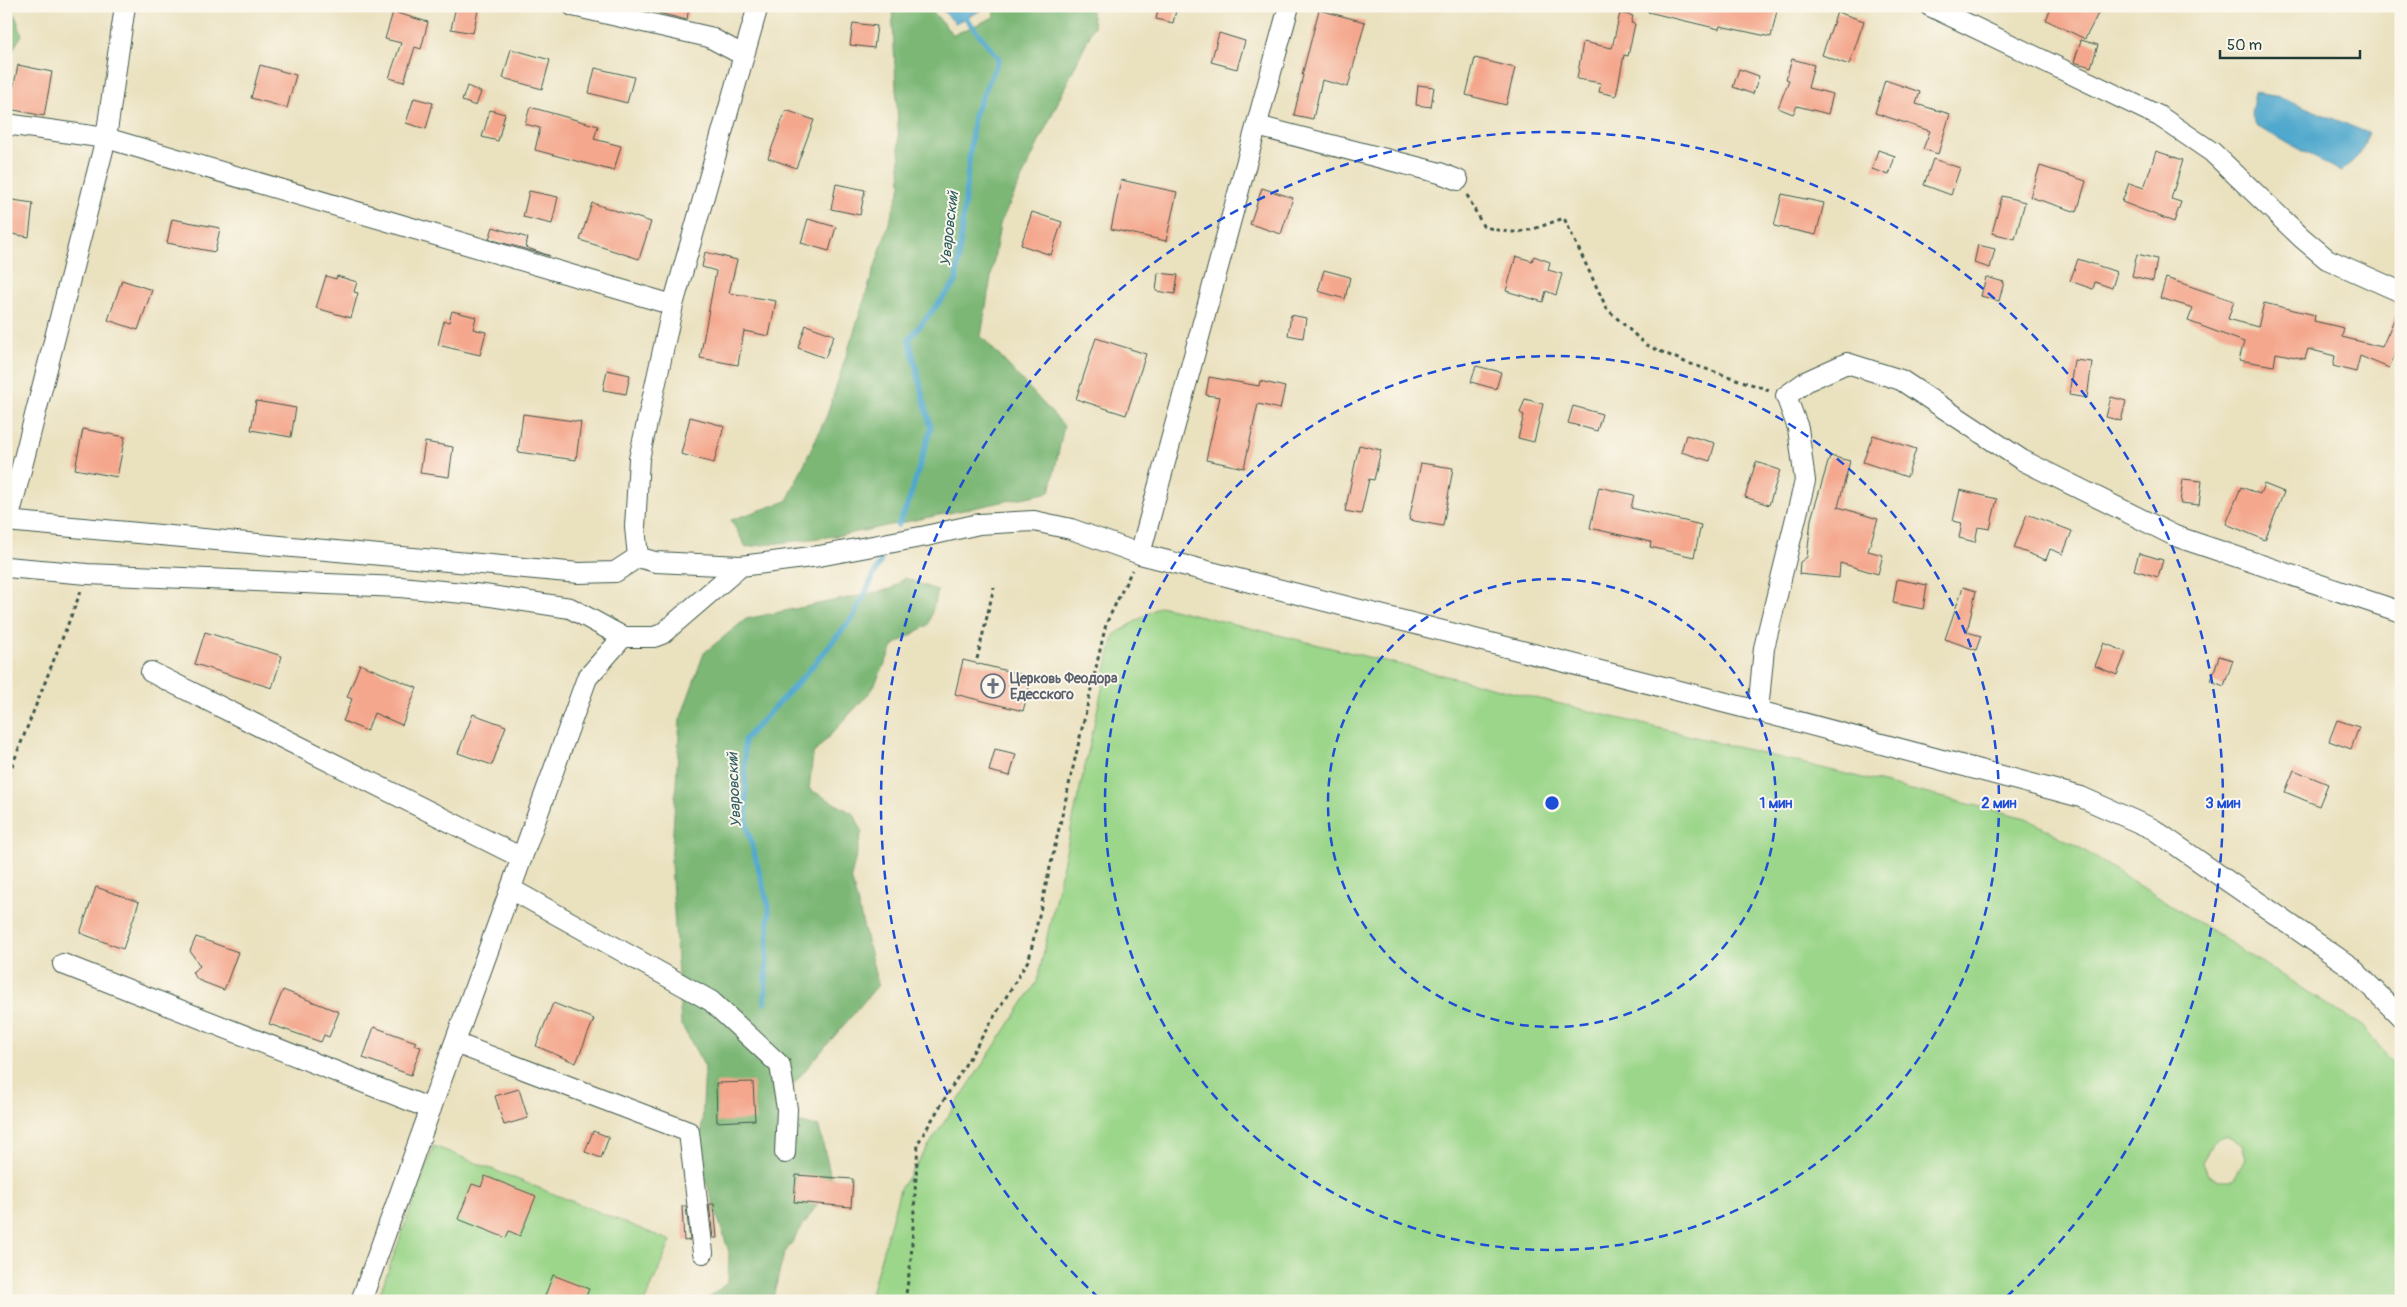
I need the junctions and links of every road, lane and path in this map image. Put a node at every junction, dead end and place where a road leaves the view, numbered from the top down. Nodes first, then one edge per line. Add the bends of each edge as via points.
1 (125, 6) edge
2 (573, 6) edge
3 (758, 6) edge
4 (1289, 6) edge
5 (1930, 6) edge
6 (743, 56) junction
7 (6, 124) edge
8 (1257, 126) junction
9 (106, 138) junction
10 (1458, 180) joint
11 (2401, 292) edge
12 (673, 305) junction
13 (1786, 396) junction
14 (7, 521) edge
15 (1140, 554) junction
16 (638, 557) junction
17 (741, 566) junction
18 (6, 567) edge
19 (87, 574) junction
20 (994, 587) dead end
21 (2401, 612) edge
22 (623, 637) junction
23 (976, 659) dead end
24 (151, 672) dead end
25 (1758, 711) junction
26 (6, 781) edge
27 (522, 858) junction
28 (511, 889) junction
29 (63, 964) dead end
30 (2401, 1017) edge
31 (455, 1043) junction
32 (431, 1109) junction
33 (785, 1153) dead end
34 (703, 1253) dead end
35 (361, 1301) edge
36 (905, 1301) edge

1 - 9 street
2 - 6 street via 709,36
3 - 6 street
4 - 8 street
5 - 11 street via 2159,116 2212,152 2327,258
6 - 12 street
7 - 9 street
8 - 10 street
8 - 15 street
9 - 12 street
9 - 14 street
10 - 13 path via 1483,226 1519,233 1564,218 1608,309 1646,345
12 - 16 street via 639,459 635,526
13 - 21 street via 1807,381 1847,363 1901,380 2022,460 2175,536
13 - 25 street via 1798,428 1805,480 1764,648
14 - 16 street via 579,572 615,572
15 - 17 street via 1071,528 1034,521 979,524 819,556
15 - 25 street
15 - 36 path via 1106,624 1029,959 918,1143 911,1260
16 - 17 street via 655,562
17 - 22 street via 662,634
18 - 19 street
19 - 22 street via 400,587 484,595 570,608
19 - 26 path
20 - 23 path
22 - 27 street via 587,678
24 - 27 street
25 - 30 street via 2081,797 2153,829 2351,967
27 - 28 street
28 - 31 street
28 - 33 street via 711,1001 780,1065 787,1109
29 - 32 street
31 - 32 street
31 - 34 street via 689,1132
32 - 35 street

